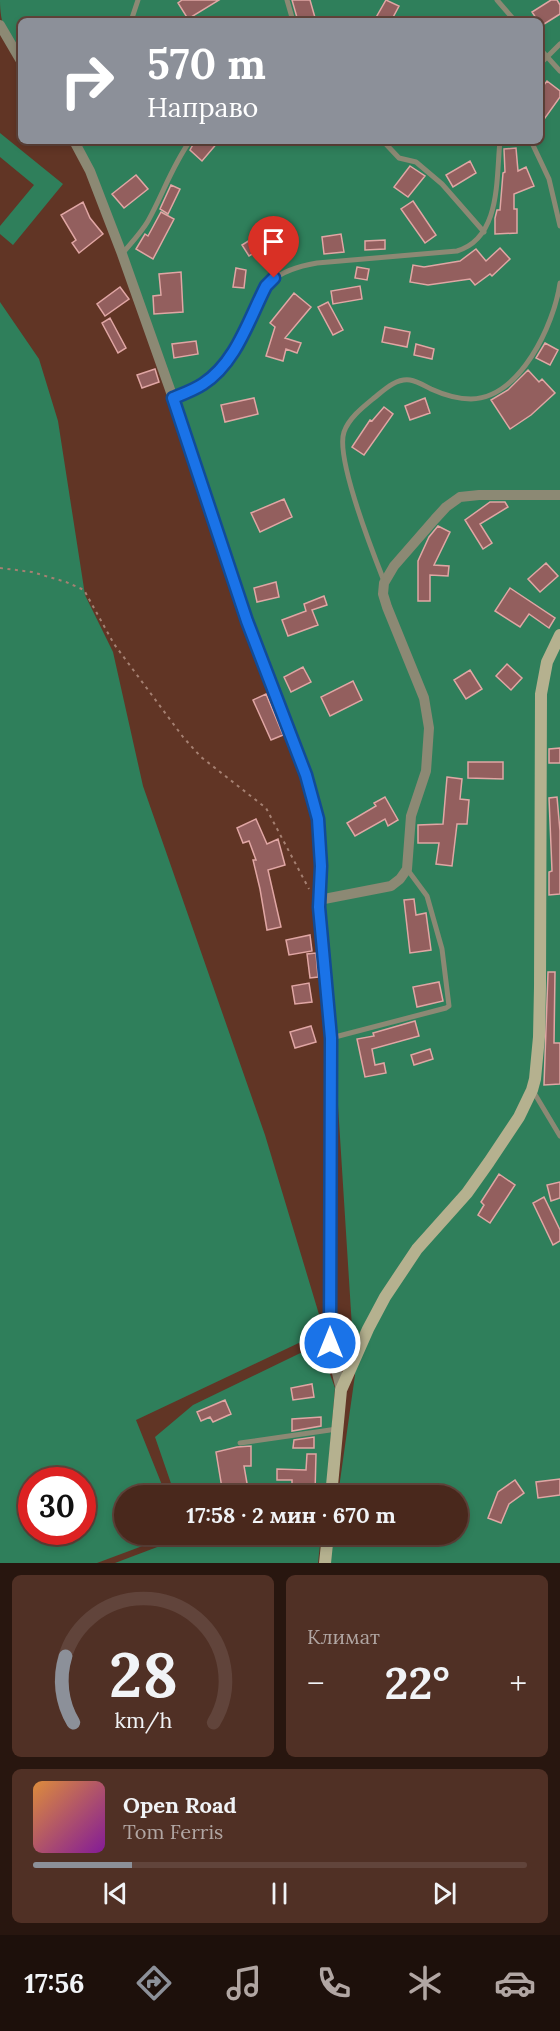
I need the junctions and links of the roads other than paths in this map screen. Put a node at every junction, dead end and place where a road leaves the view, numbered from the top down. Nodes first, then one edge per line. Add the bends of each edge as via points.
1 (138, 0) edge
2 (287, 0) edge
3 (497, 0) edge
4 (132, 18) edge
5 (292, 18) edge
6 (512, 18) edge
7 (0, 25) edge
8 (560, 44) edge
9 (543, 52) edge
10 (18, 56) edge
11 (547, 57) junction
12 (543, 61) edge
13 (560, 71) edge
14 (77, 144) edge
15 (188, 144) edge
16 (387, 144) edge
17 (500, 144) edge
18 (532, 144) edge
19 (560, 226) edge
20 (484, 232) junction
21 (122, 254) junction
22 (560, 284) edge
23 (173, 398) junction
24 (560, 495) edge
25 (384, 583) junction
26 (560, 635) edge
27 (407, 869) junction
28 (319, 900) junction
29 (331, 1038) junction
30 (532, 1090) junction
31 (560, 1136) edge
32 (341, 1390) junction
33 (337, 1429) junction
34 (240, 1443) dead end
35 (332, 1485) edge
36 (327, 1545) edge
37 (325, 1563) edge

1 - 4 lane
2 - 5 lane
3 - 6 lane
7 - 10 street
8 - 11 lane
9 - 11 lane
11 - 12 lane
11 - 13 lane
14 - 21 street
15 - 21 lane via 177,158 148,221
16 - 20 lane via 399,158 416,162 442,184
17 - 20 lane via 492,213
18 - 19 lane via 549,179
20 - 23 lane via 474,243 456,251 317,263 282,273 266,286 236,348 218,371 201,386
21 - 23 street
22 - 25 lane via 546,329 524,366 500,390 471,399 403,380 387,387 359,410 344,431 342,441 349,475 363,528
23 - 28 street via 247,621 314,798 320,842
24 - 25 street via 460,497 435,519
25 - 27 street via 387,607 428,717 426,767 411,816
26 - 30 street via 547,662 541,694 539,1037
27 - 28 street via 391,886
27 - 29 lane via 427,896 442,949 449,1006
28 - 29 street
29 - 32 street via 330,1343
30 - 31 lane
30 - 32 street via 519,1117 467,1193 417,1249 385,1297
32 - 33 street
33 - 34 lane
33 - 35 street
36 - 37 street

